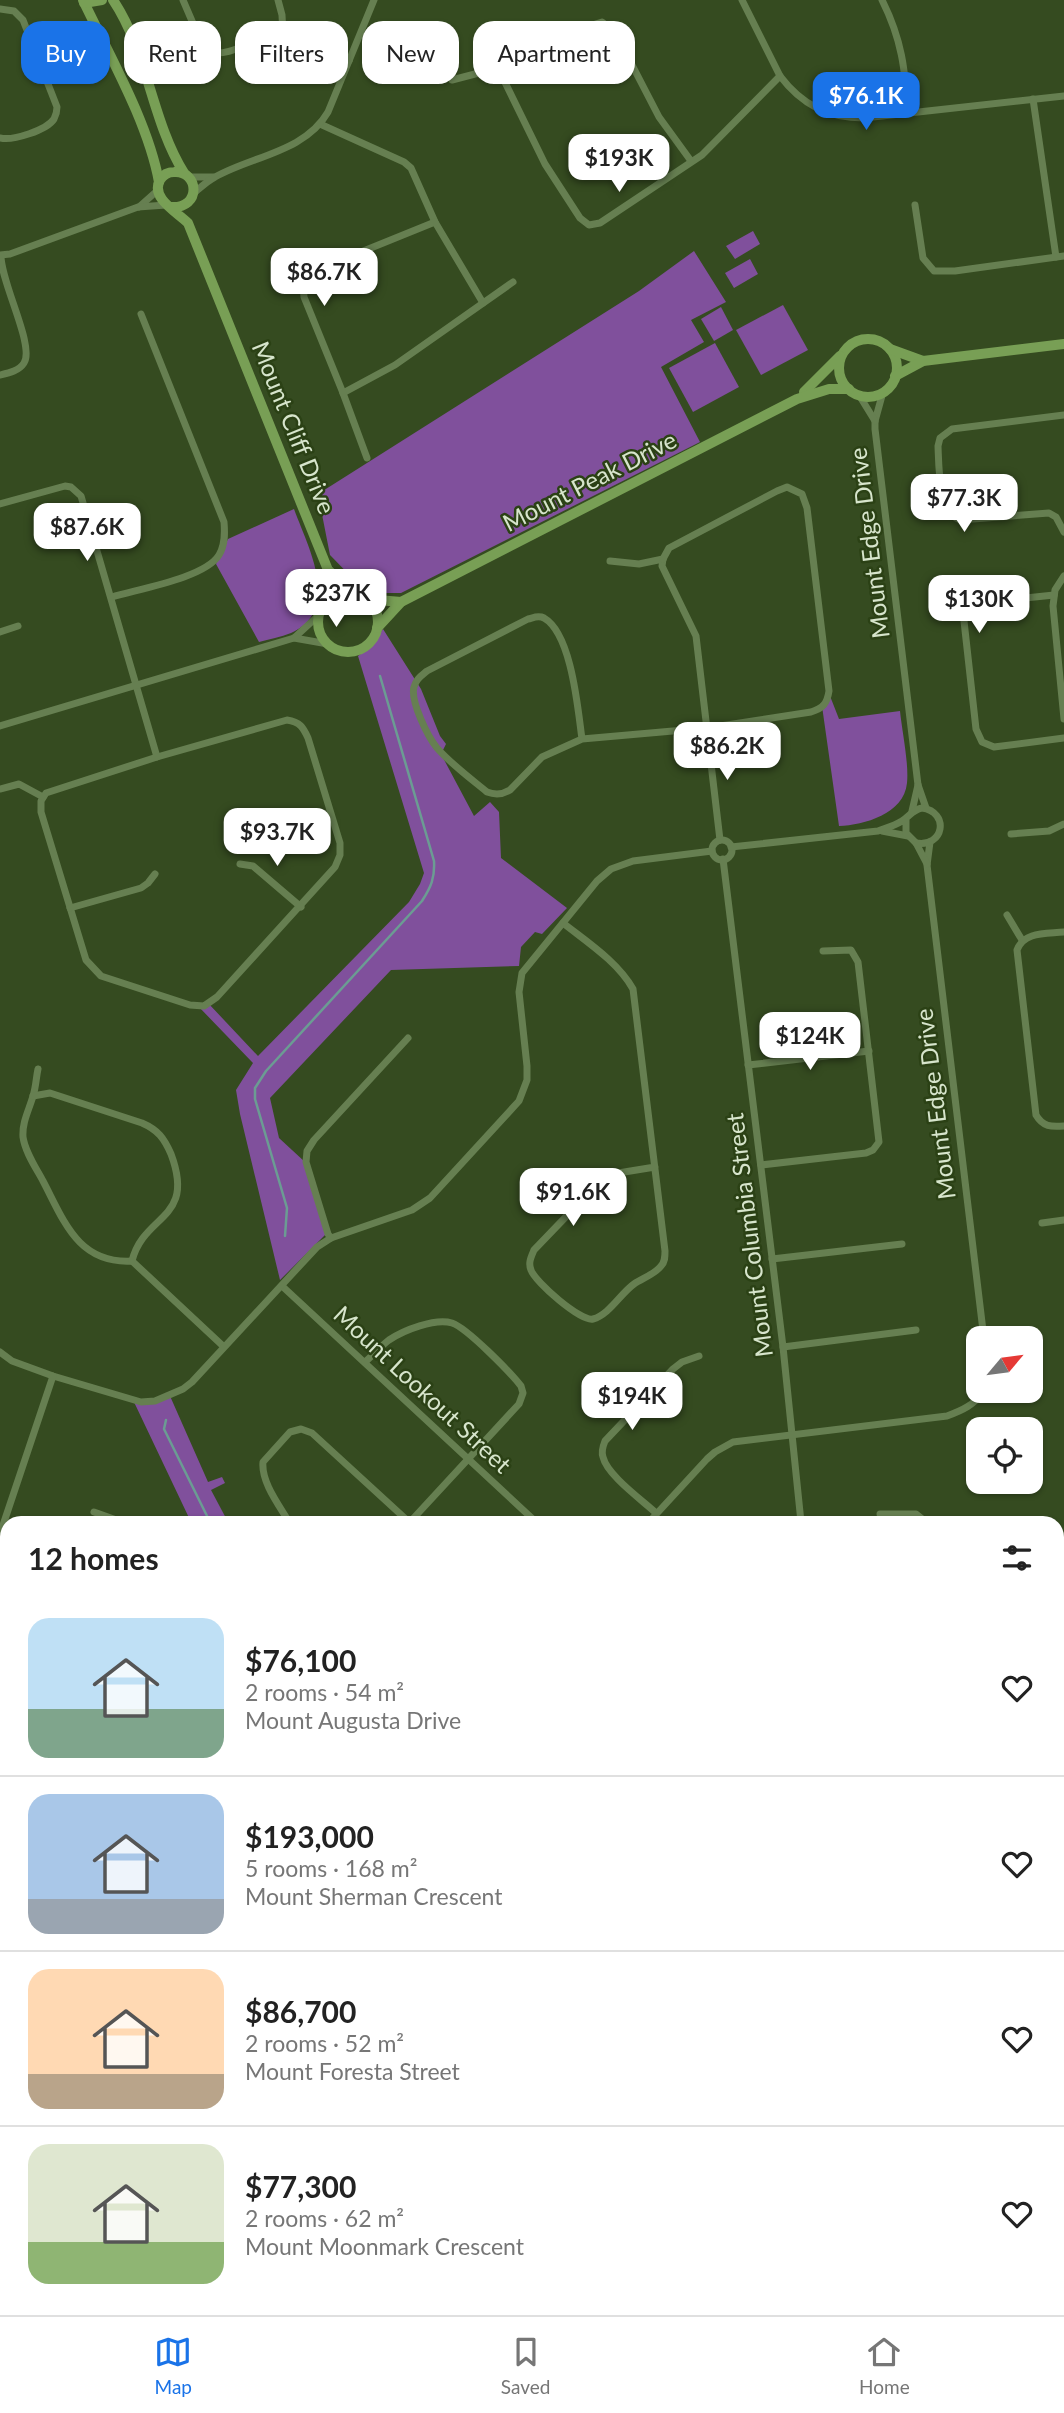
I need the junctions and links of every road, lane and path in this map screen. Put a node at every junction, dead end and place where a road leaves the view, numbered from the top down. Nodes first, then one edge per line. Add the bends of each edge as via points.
1 (102, 0) edge
2 (113, 0) edge
3 (183, 0) edge
4 (278, 0) edge
5 (374, 0) edge
6 (742, 0) edge
7 (882, 0) edge
8 (83, 1) edge
9 (0, 9) edge
10 (282, 21) edge
11 (235, 48) edge
12 (349, 61) joint
13 (635, 71) edge
14 (780, 76) junction
15 (507, 84) edge
16 (1064, 96) edge
17 (1033, 99) junction
18 (908, 113) junction
19 (320, 124) junction
20 (0, 138) edge
21 (691, 161) junction
22 (186, 175) junction
23 (214, 177) junction
24 (159, 186) junction
25 (192, 196) junction
26 (915, 205) dead end
27 (169, 206) junction
28 (138, 207) junction
29 (435, 222) junction
30 (188, 223) junction
31 (1, 256) edge
32 (1060, 257) edge
33 (513, 282) dead end
34 (484, 303) junction
35 (141, 314) dead end
36 (1064, 344) edge
37 (890, 349) junction
38 (844, 352) junction
39 (923, 361) junction
40 (0, 375) edge
41 (895, 376) junction
42 (854, 392) junction
43 (883, 392) junction
44 (344, 393) junction
45 (797, 399) junction
46 (1064, 415) edge
47 (875, 421) junction
48 (367, 458) dead end
49 (0, 504) edge
50 (1064, 532) edge
51 (663, 559) junction
52 (610, 561) dead end
53 (328, 570) junction
54 (1064, 576) edge
55 (353, 593) junction
56 (1054, 595) junction
57 (111, 597) junction
58 (366, 599) junction
59 (326, 602) junction
60 (401, 602) junction
61 (319, 615) junction
62 (18, 626) dead end
63 (377, 628) junction
64 (0, 632) edge
65 (295, 638) junction
66 (328, 645) junction
67 (138, 685) junction
68 (1064, 719) edge
69 (0, 726) edge
70 (707, 728) junction
71 (1064, 738) edge
72 (582, 740) junction
73 (157, 757) junction
74 (918, 785) junction
75 (0, 789) edge
76 (43, 797) junction
77 (926, 808) junction
78 (912, 811) junction
79 (906, 819) junction
80 (1064, 824) edge
81 (878, 831) junction
82 (1011, 834) dead end
83 (908, 836) junction
84 (720, 840) junction
85 (930, 842) junction
86 (916, 843) junction
87 (732, 847) junction
88 (712, 851) junction
89 (723, 859) junction
90 (240, 864) dead end
91 (927, 865) junction
92 (155, 874) dead end
93 (301, 907) junction
94 (70, 908) junction
95 (1007, 915) dead end
96 (563, 923) junction
97 (1064, 932) edge
98 (1022, 940) junction
99 (823, 951) dead end
100 (408, 1038) dead end
101 (869, 1051) junction
102 (748, 1065) junction
103 (38, 1069) dead end
104 (33, 1096) junction
105 (1064, 1126) edge
106 (761, 1166) junction
107 (655, 1167) junction
108 (1064, 1220) edge
109 (1042, 1223) dead end
110 (331, 1238) junction
111 (902, 1244) dead end
112 (772, 1259) junction
113 (132, 1261) junction
114 (282, 1286) junction
115 (982, 1326) edge
116 (916, 1329) dead end
117 (223, 1346) junction
118 (783, 1347) junction
119 (0, 1352) edge
120 (699, 1356) dead end
121 (365, 1362) junction
122 (53, 1376) junction
123 (973, 1404) edge
124 (793, 1434) junction
125 (468, 1458) junction
126 (93, 1512) dead end
127 (656, 1513) junction
128 (880, 1514) dead end
129 (6, 1516) edge
130 (105, 1516) edge
131 (286, 1516) edge
132 (402, 1516) edge
133 (415, 1516) edge
134 (527, 1516) edge
135 (654, 1516) edge
136 (800, 1516) edge
137 (921, 1516) edge

1 - 8 street
2 - 22 street via 147,76 171,151
3 - 11 street via 209,52
4 - 10 street
5 - 12 street
6 - 14 street
7 - 18 street via 899,37
8 - 24 street via 151,149
9 - 20 street via 14,11 23,20 57,104 49,124 12,140
12 - 19 street
13 - 21 street via 659,117
14 - 18 street via 801,99 830,114 864,118
14 - 21 street via 718,141
15 - 21 street via 545,164 589,225 600,223
16 - 17 street
17 - 18 street
17 - 32 street
19 - 23 street via 302,139
19 - 29 street via 404,162 416,175
22 - 23 street
22 - 24 street via 166,174
22 - 25 street via 192,182
23 - 25 street
24 - 27 street via 159,196
24 - 28 street
25 - 27 street via 183,206
25 - 30 street, Mount Cliff Drive
26 - 32 street via 923,258 934,271
27 - 28 street
27 - 30 street, Mount Cliff Drive
28 - 31 street
29 - 34 street
29 - 44 street via 319,269 303,284 304,297
30 - 53 street, Mount Cliff Drive
31 - 40 street via 4,281 27,348 24,364
33 - 34 street
34 - 44 street via 395,365
35 - 57 street via 224,522 224,542 215,559 198,572
36 - 39 street, Mount Peak Drive
37 - 38 street, Mount Peak Drive via 866,339
37 - 39 street, Mount Peak Drive
37 - 41 street via 896,362
38 - 42 street via 839,371
38 - 45 street, Mount Peak Drive
39 - 41 street, Mount Peak Drive
41 - 43 street, Mount Peak Drive
42 - 43 street, Mount Peak Drive via 871,396
42 - 45 street, Mount Peak Drive via 829,388
42 - 47 street, Mount Edge Drive
43 - 47 street, Mount Edge Drive
44 - 48 street
45 - 60 street, Mount Peak Drive
46 - 50 street via 952,429 940,438 938,446 945,506 953,518 1049,513
47 - 74 street, Mount Edge Drive
49 - 57 street via 65,486 78,492
51 - 52 street via 639,564
51 - 70 street via 662,566 696,636
51 - 70 street via 669,548 787,487 802,494 806,502 829,691 825,704 811,712
53 - 55 street, Mount Cliff Drive
53 - 59 street, Mount Cliff Drive
54 - 56 street
55 - 58 street
55 - 59 street via 338,594
56 - 68 street
56 - 71 street via 988,602 969,610 964,621 976,729 982,742 995,747
57 - 67 street
58 - 60 street
58 - 63 street via 376,614
59 - 61 street, Mount Peak Drive
60 - 63 street, Mount Peak Drive
61 - 65 street, Mount Peak Drive
61 - 66 street via 319,630
62 - 64 street
63 - 66 street, Mount Peak Drive via 369,643 355,651
65 - 66 street, Mount Peak Drive
65 - 67 street, Mount Peak Drive
67 - 69 street, Mount Peak Drive
67 - 73 street
70 - 72 street
70 - 84 street
72 - 72 street via 551,751 510,790 493,794 431,740 414,686 427,671 528,619 544,618 571,665
73 - 76 street via 51,790
73 - 93 street via 287,720 303,726 340,855
74 - 77 street, Mount Edge Drive
74 - 78 street, Mount Edge Drive
75 - 76 street via 19,784
76 - 94 street via 41,812
77 - 78 street
77 - 85 street, Mount Edge Drive via 940,821 939,833
78 - 79 street, Mount Edge Drive
79 - 81 street
79 - 83 street
80 - 82 street via 1049,831
81 - 83 street
81 - 87 street
83 - 86 street, Mount Edge Drive
84 - 87 street
84 - 88 street
85 - 86 street
85 - 91 street, Mount Edge Drive
86 - 91 street, Mount Edge Drive
87 - 89 street
88 - 89 street
88 - 96 street via 616,866 597,881
89 - 102 street, Mount Columbia Street
90 - 93 street via 253,866
91 - 115 street, Mount Edge Drive
92 - 94 street via 141,888
93 - 94 street via 204,1006 97,974 86,960
95 - 98 street
96 - 107 street via 618,969 633,989
96 - 110 street via 525,968 519,982 527,1066 519,1101 424,1202 396,1217
97 - 98 street
98 - 105 street via 1017,958 1036,1115 1046,1125
99 - 101 street via 851,950 856,957
100 - 110 street via 307,1151 306,1162
101 - 102 street
101 - 106 street via 877,1146 866,1153
102 - 106 street, Mount Columbia Street
103 - 104 street
104 - 113 street via 23,1140 71,1233 88,1250
104 - 113 street via 50,1093 142,1123 154,1128 166,1142 177,1197 139,1243
106 - 112 street, Mount Columbia Street
107 - 107 street via 664,1264 600,1315 584,1319 533,1274 530,1259 534,1250 606,1175
108 - 109 street
110 - 114 street
111 - 112 street
112 - 118 street, Mount Columbia Street
113 - 117 street
114 - 117 street
114 - 121 street, Mount Lookout Street
116 - 118 street
117 - 122 street via 188,1385 149,1402
118 - 124 street, Mount Columbia Street
119 - 122 street
120 - 127 street via 673,1369 602,1449 608,1468
121 - 125 street, Mount Lookout Street
121 - 125 street via 398,1335 438,1322 452,1323 481,1346 523,1393 519,1404
122 - 129 street
123 - 124 street via 947,1416
124 - 127 street via 723,1447
124 - 136 street, Mount Columbia Street
125 - 133 street
125 - 134 street, Mount Lookout Street
126 - 130 street
127 - 135 street
128 - 137 street
131 - 132 street via 267,1483 263,1462 290,1432 301,1429 312,1433

